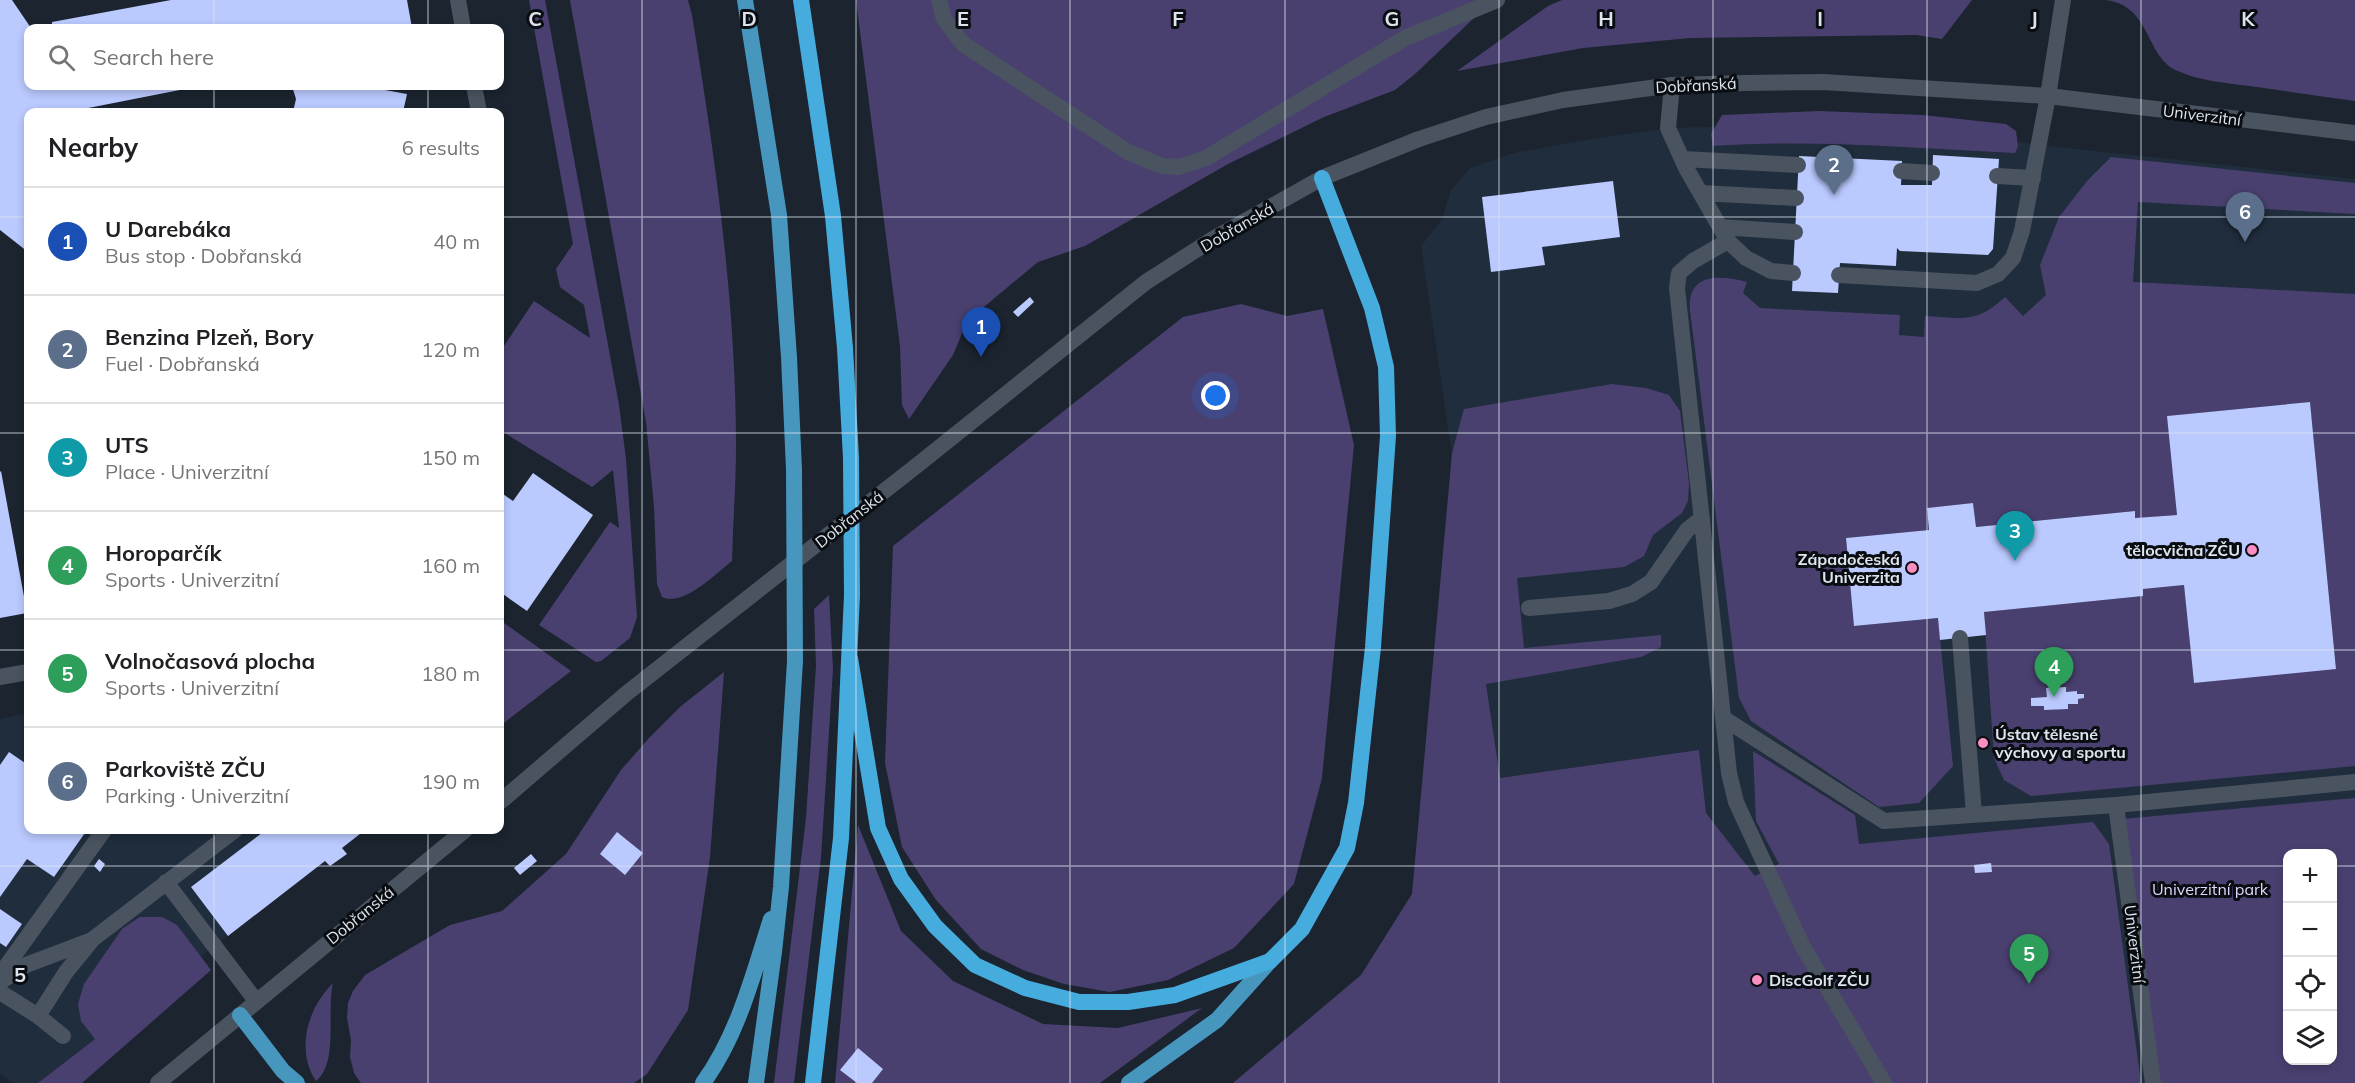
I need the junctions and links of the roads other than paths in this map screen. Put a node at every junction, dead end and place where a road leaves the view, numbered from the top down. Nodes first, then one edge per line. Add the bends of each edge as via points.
1 (458, 0) edge
2 (745, 0) edge
3 (801, 0) edge
4 (939, 0) edge
5 (1497, 0) edge
6 (2063, 0) edge
7 (462, 24) edge
8 (1672, 85) junction
9 (475, 90) edge
10 (2048, 96) junction
11 (478, 108) edge
12 (2355, 133) edge
13 (1682, 159) junction
14 (1798, 165) dead end
15 (1901, 171) dead end
16 (1932, 173) dead end
17 (1997, 176) dead end
18 (1322, 178) junction
19 (2032, 178) junction
20 (1701, 193) junction
21 (1796, 198) dead end
22 (1795, 232) dead end
23 (1724, 234) junction
24 (1792, 273) dead end
25 (1839, 275) dead end
26 (1702, 518) junction
27 (1529, 608) dead end
28 (1960, 638) dead end
29 (850, 658) junction
30 (24, 673) edge
31 (0, 677) edge
32 (1723, 718) junction
33 (2355, 782) edge
34 (504, 799) edge
35 (2116, 805) junction
36 (1974, 814) junction
37 (101, 834) edge
38 (230, 834) edge
39 (460, 834) edge
40 (166, 882) junction
41 (781, 887) junction
42 (93, 939) junction
43 (1270, 961) junction
44 (0, 975) edge
45 (0, 982) edge
46 (0, 992) edge
47 (255, 1001) junction
48 (240, 1015) junction
49 (38, 1016) junction
50 (63, 1036) dead end
51 (158, 1083) edge
52 (297, 1083) edge
53 (703, 1083) edge
54 (756, 1083) edge
55 (813, 1083) edge
56 (1129, 1083) edge
57 (1884, 1083) edge
58 (2153, 1083) edge

1 - 7 street
2 - 41 main road via 779,215 794,470 795,661
3 - 29 highway via 833,216 845,348 850,458
4 - 5 street via 944,19 963,44 1128,152 1162,166 1179,167 1206,158 1405,38
6 - 10 street
8 - 10 street, Dobřanská via 1823,82
8 - 13 street via 1668,128
8 - 18 street, Dobřanská via 1563,100 1486,117
9 - 11 street
10 - 12 street, Univerzitní
10 - 19 street
13 - 14 street
13 - 20 street
15 - 16 street
17 - 19 street
18 - 34 street, Dobřanská via 1146,282 627,693
18 - 43 highway via 1372,308 1386,368 1388,436 1372,647 1356,803 1347,848 1302,929
19 - 25 street via 2013,258 1998,274 1977,283 1876,271
20 - 21 street
20 - 23 street
22 - 23 street
23 - 24 street via 1746,258 1771,272
23 - 26 street via 1679,273 1677,288
26 - 27 street via 1687,530 1651,582 1632,594 1609,601
26 - 32 street
28 - 36 street
29 - 43 highway via 878,828 901,879 935,926 975,965 1025,988 1079,1002 1128,1002 1175,995
29 - 55 highway via 841,838
30 - 31 street
32 - 36 street via 1884,821
32 - 57 street via 1736,802 1803,947
33 - 35 street
35 - 36 street
35 - 58 street, Univerzitní
37 - 44 street
38 - 40 street
39 - 47 street, Dobřanská
40 - 42 street
40 - 47 street
41 - 53 main road via 742,1008 718,1063
41 - 54 main road
42 - 45 street via 26,965
42 - 49 street
43 - 56 main road via 1217,1020
46 - 49 street
47 - 48 street, Dobřanská
48 - 51 street, Dobřanská
48 - 52 main road via 283,1071
49 - 50 street

